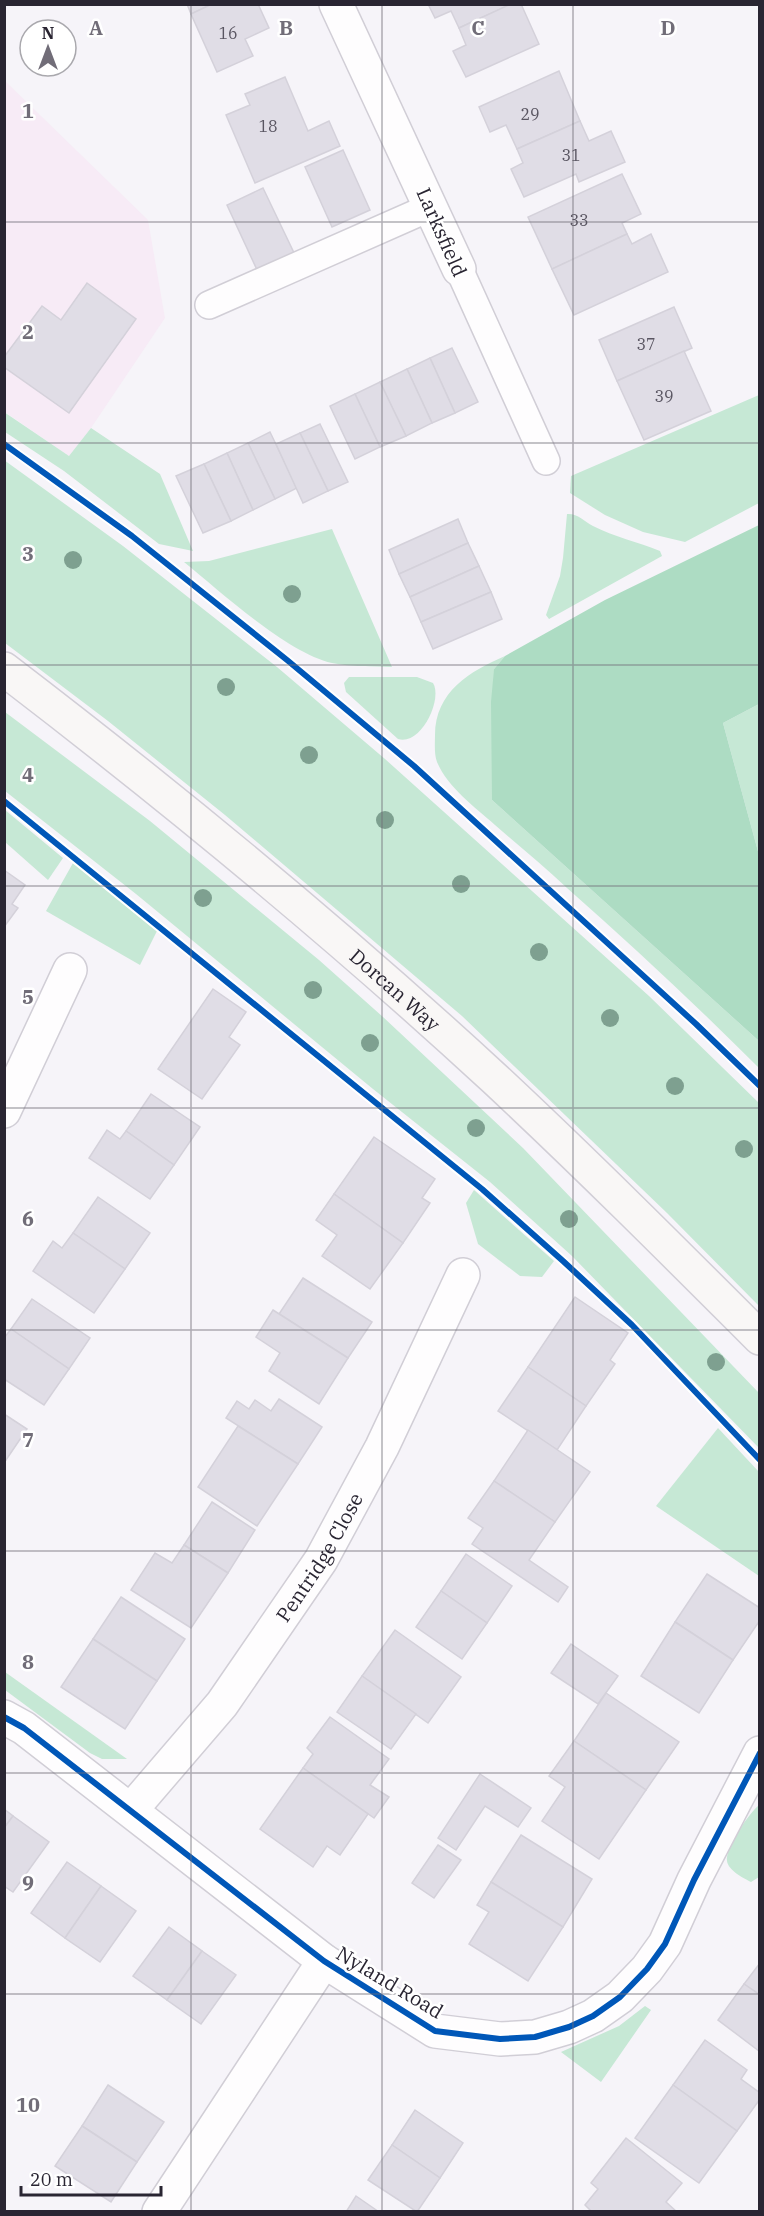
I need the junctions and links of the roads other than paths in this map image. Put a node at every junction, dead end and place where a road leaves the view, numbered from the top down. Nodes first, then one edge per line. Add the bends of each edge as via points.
1 (336, 4) edge
2 (431, 207) junction
3 (459, 268) joint
4 (209, 305) dead end
5 (546, 461) dead end
6 (4, 669) edge
7 (70, 970) dead end
8 (4, 1112) edge
9 (463, 1275) dead end
10 (759, 1338) edge
11 (4, 1717) edge
12 (758, 1757) edge
13 (131, 1810) junction
14 (324, 1961) junction
15 (159, 2211) edge

1 - 2 street, Larksfield
2 - 3 street, Larksfield
2 - 4 lane
3 - 5 lane, Larksfield
6 - 10 main road, Dorcan Way via 326,928 503,1086
7 - 8 street
9 - 13 street, Pentridge Close via 381,1447 321,1560 222,1704
11 - 13 street, Nyland Road
12 - 14 street, Nyland Road via 665,1944 620,1997 593,2016 534,2037 500,2039 435,2031
13 - 14 street, Nyland Road
14 - 15 street, Nyland Road

